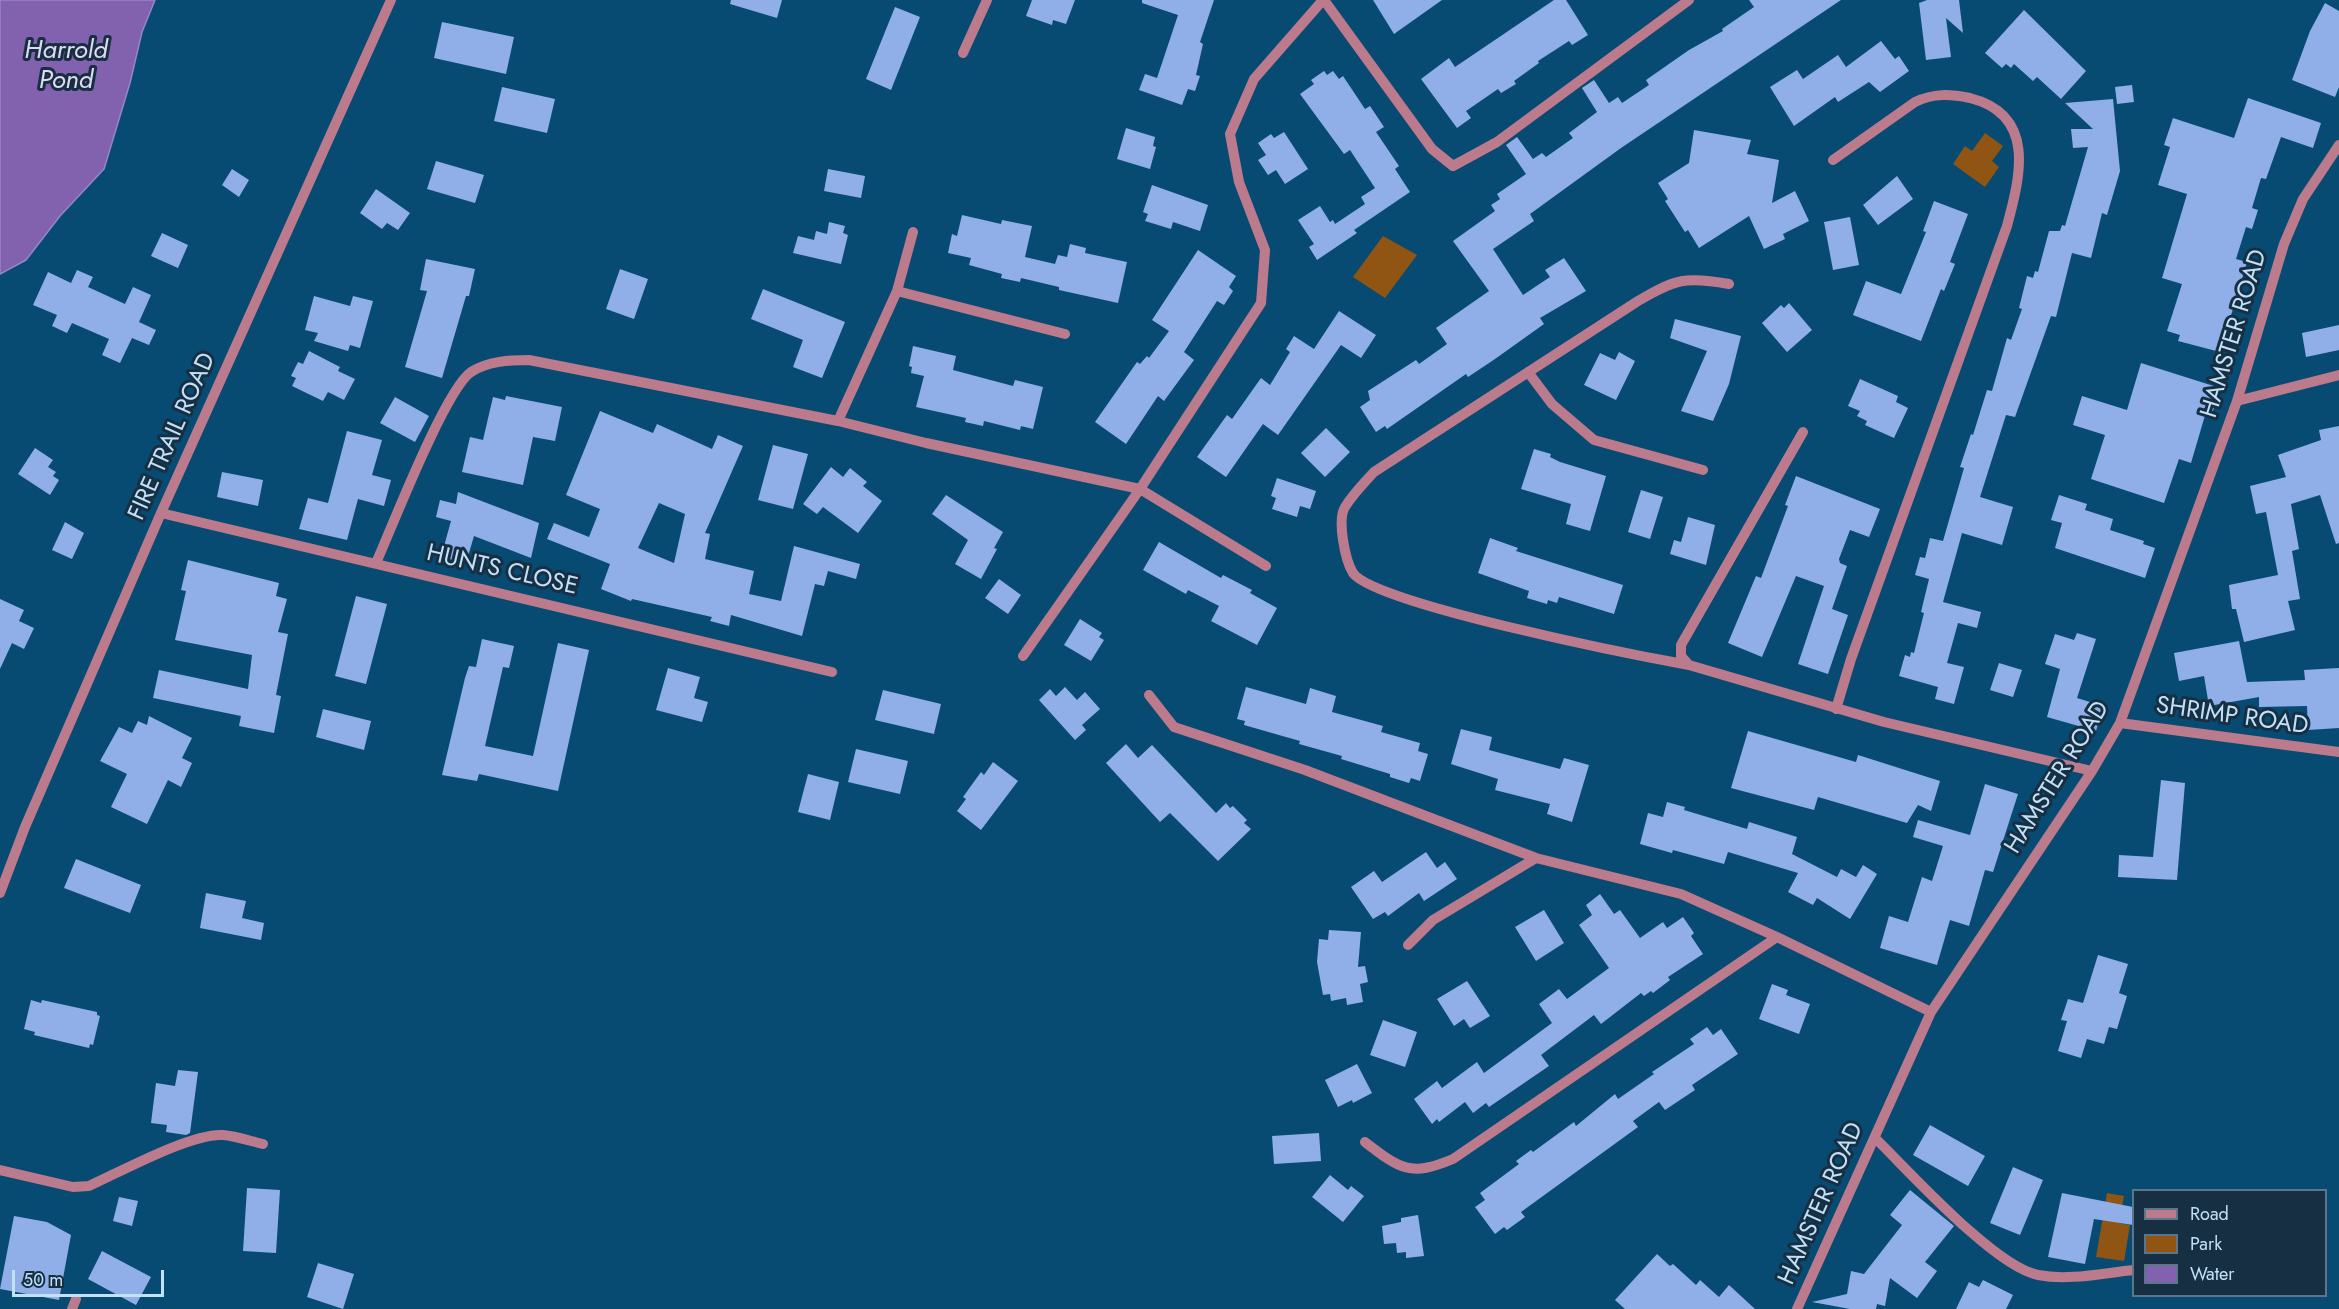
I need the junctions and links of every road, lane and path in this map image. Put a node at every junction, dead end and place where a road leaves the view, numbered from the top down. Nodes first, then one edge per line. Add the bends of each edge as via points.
1 (391, 0) edge
2 (987, 0) edge
3 (1324, 0) edge
4 (1689, 0) edge
5 (963, 53) dead end
6 (2339, 145) edge
7 (1833, 160) dead end
8 (914, 232) dead end
9 (1729, 284) dead end
10 (897, 291) junction
11 (1065, 334) dead end
12 (1528, 372) junction
13 (2339, 375) edge
14 (2237, 401) junction
15 (838, 421) junction
16 (1803, 432) dead end
17 (1703, 470) dead end
18 (1140, 489) junction
19 (161, 513) junction
20 (376, 563) junction
21 (1266, 566) dead end
22 (1023, 656) dead end
23 (1689, 665) junction
24 (832, 672) dead end
25 (1149, 695) dead end
26 (1836, 709) junction
27 (2120, 723) junction
28 (2339, 752) edge
29 (2092, 771) junction
30 (1536, 858) junction
31 (0, 893) edge
32 (1777, 937) junction
33 (1408, 945) dead end
34 (1931, 1012) junction
35 (1875, 1138) junction
36 (1365, 1142) dead end
37 (263, 1144) dead end
38 (0, 1170) edge
39 (2132, 1270) edge
40 (1797, 1309) edge

1 - 19 street, FIRE TRAIL ROAD
2 - 5 street
3 - 4 street via 1432,149 1453,166 1497,142
3 - 18 street via 1254,79 1230,134 1239,182 1265,250 1261,303
6 - 14 street, HAMSTER ROAD via 2295,216
7 - 26 street via 1915,102 1950,95 1985,104 2007,121 2016,134 2021,164 2007,226
8 - 10 street
9 - 12 street via 1699,278 1670,282
10 - 11 street
10 - 15 street
12 - 17 street via 1552,404 1594,440
12 - 23 street via 1374,472 1343,509 1342,544 1354,574 1401,598
13 - 14 street
14 - 27 street, HAMSTER ROAD
15 - 18 street
15 - 20 street via 530,360 500,361 471,372 458,388
16 - 23 street via 1682,645 1681,656
18 - 21 street
18 - 22 street
19 - 20 street, HUNTS CLOSE
19 - 31 street, FIRE TRAIL ROAD
20 - 24 street, HUNTS CLOSE
23 - 26 street
25 - 30 street via 1174,727 1305,770
26 - 29 street
27 - 28 street, SHRIMP ROAD
27 - 29 street, HAMSTER ROAD
29 - 34 street, HAMSTER ROAD
30 - 32 street via 1681,894
30 - 33 street via 1433,920
32 - 34 street
32 - 36 street via 1453,1159 1418,1169 1396,1166
34 - 35 street, HAMSTER ROAD
35 - 39 street via 1996,1254 2022,1269 2053,1276
35 - 40 street, HAMSTER ROAD
37 - 38 street via 212,1136 188,1142 89,1186 73,1187

